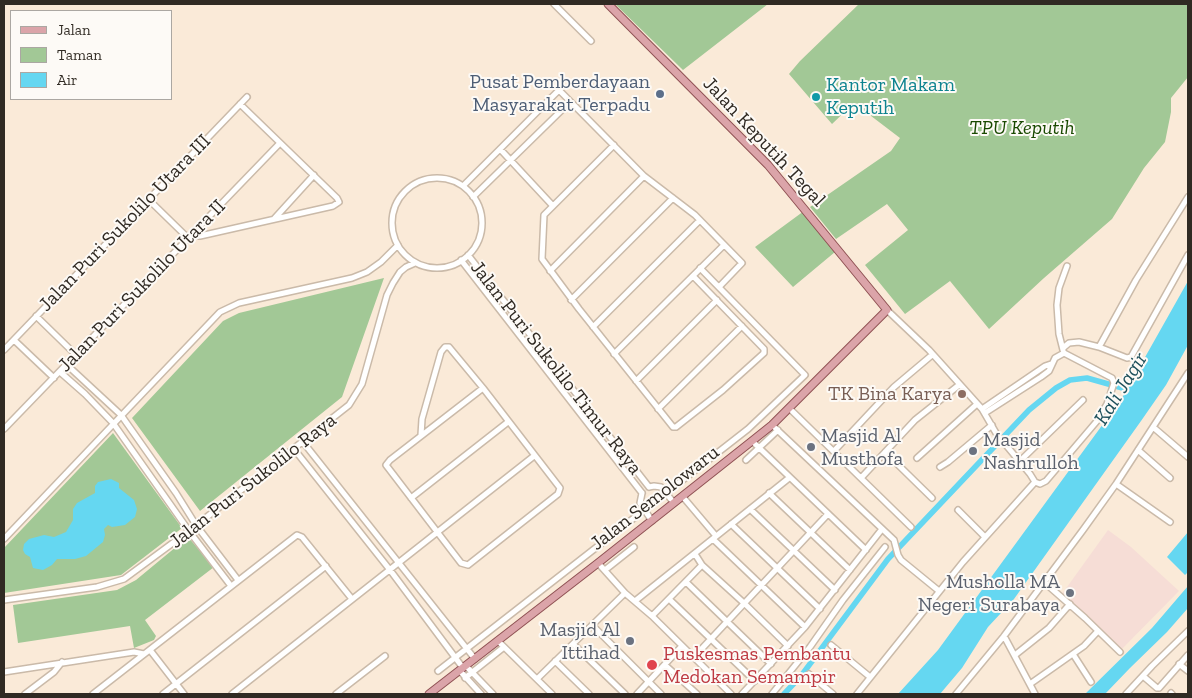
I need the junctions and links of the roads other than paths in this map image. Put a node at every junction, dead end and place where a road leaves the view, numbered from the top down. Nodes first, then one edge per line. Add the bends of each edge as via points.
1 (554, 4) edge
2 (608, 4) edge
3 (591, 41) dead end
4 (247, 96) dead end
5 (570, 102) junction
6 (240, 104) junction
7 (280, 143) junction
8 (614, 146) junction
9 (500, 149) junction
10 (511, 160) junction
11 (314, 175) junction
12 (644, 176) junction
13 (463, 186) junction
14 (473, 197) junction
15 (1188, 197) edge
16 (673, 198) junction
17 (148, 199) junction
18 (553, 206) junction
19 (274, 219) junction
20 (700, 220) junction
21 (189, 237) junction
22 (398, 245) junction
23 (724, 245) junction
24 (468, 255) junction
25 (1188, 255) edge
26 (462, 260) junction
27 (416, 263) junction
28 (1067, 266) dead end
29 (700, 268) junction
30 (550, 271) junction
31 (693, 276) junction
32 (719, 287) junction
33 (572, 300) junction
34 (717, 300) junction
35 (887, 310) junction
36 (36, 316) junction
37 (742, 326) junction
38 (593, 327) junction
39 (14, 340) junction
40 (1099, 347) junction
41 (4, 350) edge
42 (1063, 351) junction
43 (614, 354) junction
44 (76, 355) junction
45 (932, 355) junction
46 (67, 365) junction
47 (60, 372) junction
48 (1188, 373) edge
49 (54, 378) junction
50 (566, 381) junction
51 (636, 381) junction
52 (959, 385) junction
53 (559, 386) junction
54 (483, 388) junction
55 (96, 392) junction
56 (90, 399) junction
57 (1083, 400) dead end
58 (976, 404) junction
59 (789, 408) junction
60 (658, 409) junction
61 (983, 411) junction
62 (121, 415) junction
63 (508, 422) junction
64 (113, 423) junction
65 (772, 424) junction
66 (992, 426) junction
67 (1153, 427) junction
68 (4, 429) edge
69 (778, 430) junction
70 (421, 435) junction
71 (303, 442) junction
72 (752, 442) junction
73 (759, 448) junction
74 (294, 449) junction
75 (834, 450) junction
76 (1138, 450) junction
77 (885, 452) junction
78 (534, 456) junction
79 (1188, 457) edge
80 (916, 458) dead end
81 (746, 460) dead end
82 (1020, 461) junction
83 (156, 465) junction
84 (940, 467) dead end
85 (324, 469) junction
86 (147, 470) junction
87 (316, 475) junction
88 (789, 478) junction
89 (862, 478) junction
90 (1170, 478) dead end
91 (1035, 482) junction
92 (1116, 484) junction
93 (649, 487) junction
94 (642, 493) junction
95 (769, 493) junction
96 (668, 494) junction
97 (683, 497) junction
98 (411, 498) junction
99 (932, 498) dead end
100 (674, 502) junction
101 (750, 509) junction
102 (958, 510) dead end
103 (645, 512) junction
104 (828, 514) junction
105 (651, 520) junction
106 (1170, 522) dead end
107 (731, 524) junction
108 (196, 525) junction
109 (911, 526) dead end
110 (882, 530) junction
111 (189, 531) junction
112 (811, 532) junction
113 (438, 533) junction
114 (985, 537) junction
115 (4, 538) edge
116 (715, 538) junction
117 (634, 547) dead end
118 (885, 547) dead end
119 (216, 550) junction
120 (866, 550) junction
121 (794, 551) junction
122 (695, 554) junction
123 (208, 555) junction
124 (398, 564) junction
125 (598, 564) junction
126 (702, 565) junction
127 (326, 566) junction
128 (777, 568) junction
129 (390, 570) junction
130 (604, 570) junction
131 (850, 570) junction
132 (686, 582) junction
133 (1044, 582) junction
134 (235, 583) junction
135 (761, 586) junction
136 (835, 590) junction
137 (940, 591) junction
138 (625, 593) junction
139 (352, 599) junction
140 (669, 599) junction
141 (4, 600) edge
142 (635, 601) junction
143 (745, 604) junction
144 (1070, 604) junction
145 (820, 609) junction
146 (652, 616) junction
147 (728, 621) junction
148 (592, 625) junction
149 (805, 627) junction
150 (451, 628) junction
151 (1098, 631) junction
152 (1188, 631) edge
153 (440, 636) junction
154 (1004, 636) junction
155 (711, 638) junction
156 (498, 641) junction
157 (573, 644) junction
158 (830, 645) dead end
159 (682, 646) junction
160 (788, 646) junction
161 (504, 647) junction
162 (150, 650) junction
163 (1120, 652) dead end
164 (144, 654) junction
165 (471, 654) junction
166 (1073, 654) junction
167 (1014, 655) junction
168 (1188, 655) edge
169 (385, 656) dead end
170 (694, 658) junction
171 (555, 661) junction
172 (62, 662) junction
173 (771, 664) junction
174 (1179, 664) junction
175 (461, 665) junction
176 (665, 665) junction
177 (438, 671) dead end
178 (1188, 671) edge
179 (4, 672) edge
180 (472, 673) junction
181 (809, 674) dead end
182 (1143, 676) junction
183 (465, 678) junction
184 (870, 678) junction
185 (537, 679) junction
186 (755, 681) junction
187 (649, 682) junction
188 (1091, 682) dead end
189 (176, 684) junction
190 (1030, 684) junction
191 (434, 693) edge
192 (25, 694) edge
193 (93, 694) edge
194 (164, 694) edge
195 (184, 694) edge
196 (232, 694) edge
197 (336, 694) edge
198 (481, 694) edge
199 (493, 694) edge
200 (552, 694) edge
201 (589, 694) edge
202 (625, 694) edge
203 (637, 694) edge
204 (661, 694) edge
205 (697, 694) edge
206 (731, 694) edge
207 (742, 694) edge
208 (772, 694) edge
209 (833, 694) edge
210 (857, 694) edge
211 (956, 694) edge
212 (1035, 694) edge
213 (1126, 694) edge

1 - 3 street
2 - 35 main road, Jalan Keputih Tegal via 769,167
4 - 6 street, Jalan Puri Sukolilo Utara III
5 - 8 street
5 - 9 street via 559,90
5 - 10 street
6 - 7 street
6 - 17 street, Jalan Puri Sukolilo Utara III
7 - 11 street
7 - 21 street, Jalan Puri Sukolilo Utara II
8 - 12 street
8 - 18 street
9 - 10 street
9 - 13 street
10 - 14 street
10 - 18 street
11 - 19 street
11 - 19 street via 339,202
12 - 16 street
12 - 30 street
13 - 14 street
13 - 22 street via 434,178 407,190 395,206 393,216 393,231
14 - 24 street via 480,211 481,227 477,242
15 - 40 street
16 - 20 street
16 - 33 street
17 - 21 street
17 - 36 street, Jalan Puri Sukolilo Utara III
18 - 30 street via 544,215 542,259
19 - 21 street
20 - 23 street
20 - 38 street
21 - 44 street, Jalan Puri Sukolilo Utara II
22 - 27 street
22 - 62 street via 381,262 352,278 226,308
23 - 29 street
23 - 32 street via 742,263
24 - 26 street
24 - 50 street, Jalan Puri Sukolilo Timur Raya
25 - 40 street via 1131,357
26 - 27 street via 439,268
26 - 53 street, Jalan Puri Sukolilo Timur Raya
27 - 71 street, Jalan Puri Sukolilo Raya via 400,272 387,295 362,384 355,398
28 - 42 street via 1057,305
29 - 31 street
29 - 32 street
30 - 33 street
31 - 34 street
31 - 43 street
32 - 96 street via 805,374 748,430
33 - 38 street
34 - 37 street
34 - 51 street
35 - 45 street
35 - 59 main road, Jalan Semolowaru
36 - 39 street, Jalan Puri Sukolilo Utara III
36 - 44 street
37 - 60 street
37 - 60 street via 764,349 764,353 724,390 676,427 673,428
38 - 43 street
39 - 41 street, Jalan Puri Sukolilo Utara III
39 - 49 street
40 - 42 street via 1069,343
42 - 61 street via 1051,364
42 - 91 street via 1112,378 1114,383 1107,404 1092,426 1046,481
43 - 51 street
44 - 46 street, Jalan Puri Sukolilo Utara II
45 - 52 street
45 - 75 street via 894,387
46 - 47 street, Jalan Puri Sukolilo Utara II
46 - 55 street
47 - 49 street, Jalan Puri Sukolilo Utara II
47 - 56 street
48 - 67 street
49 - 68 street, Jalan Puri Sukolilo Utara II
50 - 53 street
50 - 93 street, Jalan Puri Sukolilo Timur Raya
51 - 60 street
52 - 58 street
52 - 77 street via 916,420
53 - 94 street, Jalan Puri Sukolilo Timur Raya
54 - 63 street
54 - 70 street
54 - 70 street via 451,348 445,347 422,419
55 - 56 street
55 - 62 street
56 - 64 street
57 - 82 street
58 - 61 street
58 - 80 street
59 - 65 main road, Jalan Semolowaru
59 - 75 street
61 - 66 street
62 - 64 street
62 - 83 street
63 - 78 street
63 - 98 street
64 - 86 street
64 - 115 street
65 - 69 street
65 - 72 main road, Jalan Semolowaru
66 - 82 street
66 - 84 street
67 - 76 street
67 - 79 street
69 - 73 street
69 - 110 street
70 - 98 street via 386,465
71 - 74 street, Jalan Puri Sukolilo Raya
71 - 85 street
72 - 73 street
72 - 97 main road, Jalan Semolowaru
73 - 81 street
73 - 88 street
74 - 87 street
74 - 108 street, Jalan Puri Sukolilo Raya
75 - 89 street
76 - 90 street
76 - 92 street
77 - 89 street
77 - 99 street
78 - 113 street
78 - 113 street via 560,488 558,494 468,565 461,563
82 - 91 street
83 - 86 street
83 - 108 street
85 - 87 street
85 - 124 street
86 - 111 street
87 - 129 street
88 - 95 street
88 - 104 street
89 - 109 street
91 - 114 street
92 - 106 street
92 - 133 street
93 - 94 street
93 - 96 street, Jalan Puri Sukolilo Timur Raya via 661,488
94 - 103 street, Jalan Puri Sukolilo Timur Raya via 640,503
95 - 101 street
95 - 112 street
96 - 100 street
96 - 103 street
97 - 100 main road, Jalan Semolowaru
97 - 116 street
98 - 113 street
100 - 105 main road, Jalan Semolowaru
101 - 107 street
101 - 121 street
102 - 114 street
103 - 105 street
103 - 165 street
104 - 112 street
104 - 120 street
105 - 125 main road, Jalan Semolowaru
107 - 116 street
107 - 128 street
108 - 111 street, Jalan Puri Sukolilo Raya
108 - 119 street
110 - 120 street
110 - 137 street via 896,542 901,560
111 - 123 street
111 - 141 street, Jalan Puri Sukolilo Raya via 116,583
112 - 121 street
112 - 131 street
113 - 124 street
114 - 137 street
116 - 122 street
116 - 135 street
117 - 130 street
118 - 208 street
119 - 123 street
119 - 134 street
120 - 131 street
121 - 128 street
121 - 136 street
122 - 126 street
122 - 142 street
123 - 134 street
124 - 129 street
124 - 150 street
125 - 130 street
125 - 156 main road, Jalan Semolowaru
126 - 132 street
126 - 143 street
127 - 134 street via 298,535
127 - 139 street
127 - 189 street
128 - 135 street
128 - 145 street
129 - 139 street
129 - 153 street
130 - 138 street
131 - 136 street
132 - 140 street
132 - 147 street
133 - 144 street
133 - 154 street
134 - 162 street
135 - 143 street
135 - 149 street
136 - 145 street
137 - 184 street
138 - 142 street
138 - 148 street
139 - 196 street
140 - 146 street
140 - 155 street
142 - 146 street
143 - 147 street
143 - 160 street
144 - 151 street
144 - 167 street via 1049,628
145 - 149 street
146 - 159 street
147 - 155 street
147 - 173 street
148 - 157 street
148 - 187 street
149 - 160 street
150 - 153 street
150 - 165 street
151 - 163 street
151 - 166 street
152 - 182 street
153 - 175 street
154 - 167 street
154 - 211 street
155 - 170 street
155 - 186 street
156 - 161 street
156 - 165 main road, Jalan Semolowaru
157 - 171 street
157 - 202 street
158 - 184 street
159 - 170 street
159 - 176 street
160 - 173 street
161 - 180 street
161 - 185 street
162 - 164 street
162 - 189 street
164 - 172 street via 134,652
164 - 193 street
165 - 175 main road, Jalan Semolowaru
165 - 175 street
166 - 188 street
166 - 190 street
167 - 190 street
168 - 174 street
169 - 197 street
170 - 206 street
171 - 185 street
171 - 201 street
172 - 179 street
172 - 192 street
173 - 186 street
174 - 178 street
174 - 182 street via 1159,688
175 - 177 street
175 - 180 street
175 - 183 street
175 - 191 main road, Jalan Semolowaru
176 - 187 street
176 - 205 street
180 - 183 street
180 - 199 street
181 - 209 street
182 - 213 street
183 - 198 street
184 - 210 street
185 - 200 street
186 - 207 street
187 - 203 street
187 - 204 street
189 - 194 street
189 - 195 street
190 - 212 street

